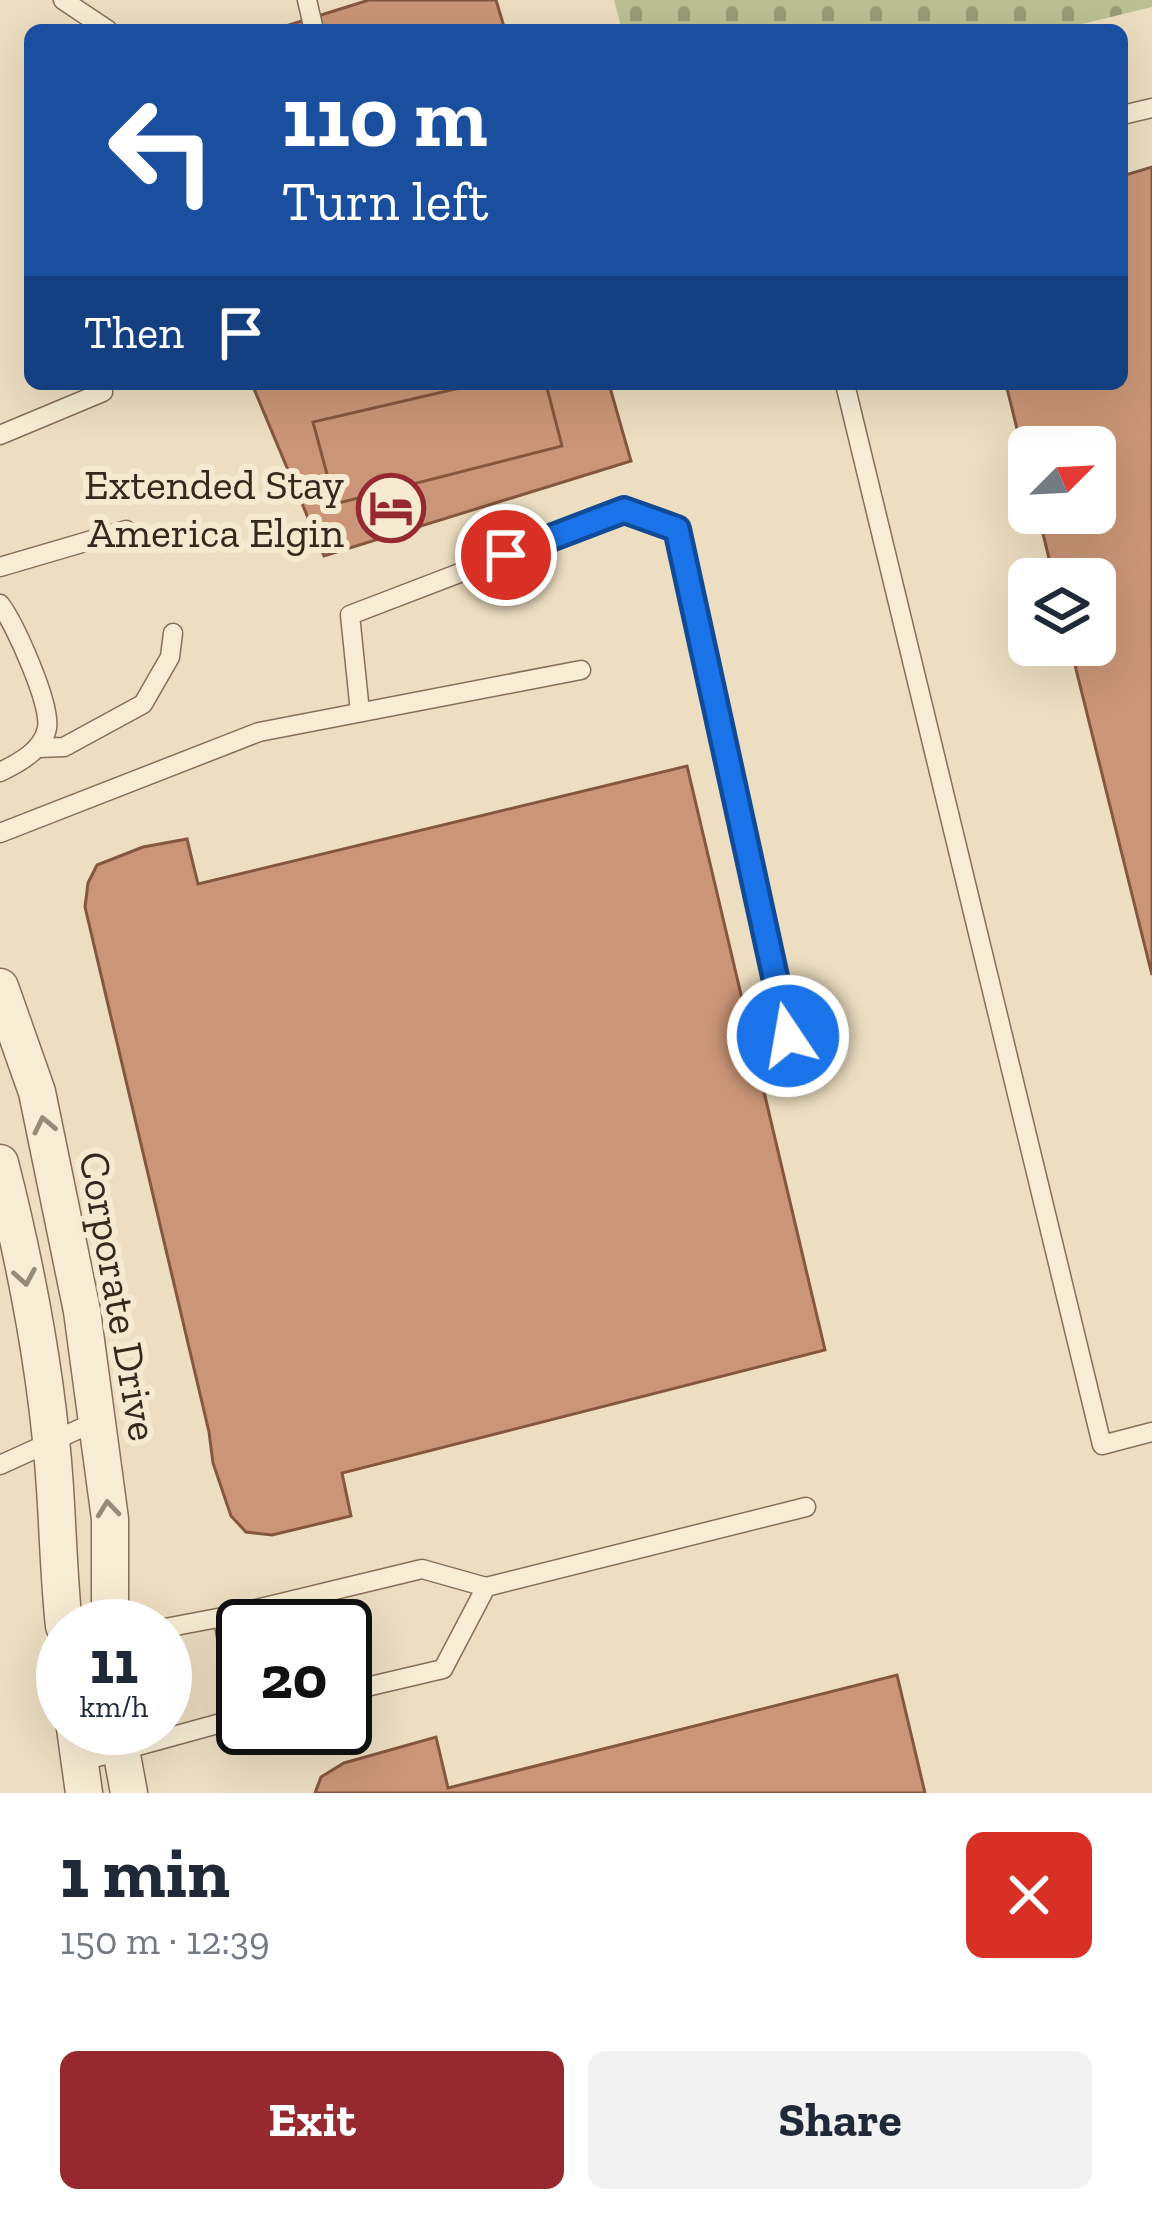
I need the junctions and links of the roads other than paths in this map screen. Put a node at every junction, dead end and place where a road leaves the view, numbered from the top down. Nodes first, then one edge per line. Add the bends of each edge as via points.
1 (63, 0) edge
2 (99, 24) edge
3 (846, 390) edge
4 (103, 392) dead end
5 (0, 435) edge
6 (126, 530) dead end
7 (0, 567) edge
8 (0, 604) edge
9 (173, 633) dead end
10 (581, 670) dead end
11 (360, 712) junction
12 (38, 748) junction
13 (0, 772) edge
14 (0, 833) edge
15 (0, 987) edge
16 (788, 1036) dead end
17 (0, 1163) edge
18 (97, 1421) junction
19 (1152, 1432) edge
20 (50, 1444) junction
21 (0, 1466) edge
22 (806, 1507) dead end
23 (486, 1587) junction
24 (62, 1599) edge
25 (110, 1599) edge
26 (298, 1599) edge
27 (372, 1686) edge
28 (122, 1755) edge
29 (129, 1793) edge

1 - 2 lane
3 - 19 lane via 1102,1445
4 - 5 lane
6 - 7 lane
8 - 12 lane via 41,692 47,726
9 - 12 lane via 170,657 143,704 64,747
10 - 11 lane
11 - 14 lane via 259,732
11 - 16 lane via 350,615 624,510 677,529
12 - 13 lane
18 -> 15 street, Corporate Drive via 37,1092
17 -> 20 street
18 - 20 lane
25 -> 18 street, Corporate Drive
20 - 21 lane
20 - 24 street
22 - 23 lane
23 - 26 lane via 422,1569
23 - 27 lane via 443,1669
28 - 29 street

